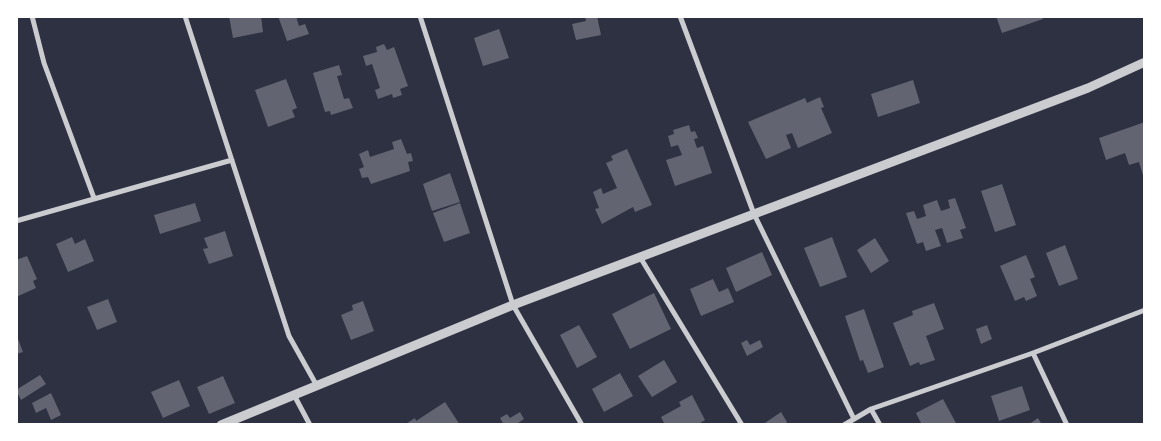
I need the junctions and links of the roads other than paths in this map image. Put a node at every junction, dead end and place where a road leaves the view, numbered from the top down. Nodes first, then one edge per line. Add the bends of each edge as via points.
1 (32, 16) edge
2 (186, 16) edge
3 (420, 16) edge
4 (680, 16) edge
5 (1145, 62) edge
6 (232, 160) junction
7 (94, 198) junction
8 (754, 214) junction
9 (16, 221) edge
10 (640, 257) junction
11 (513, 305) junction
12 (1145, 310) edge
13 (1033, 353) junction
14 (317, 386) junction
15 (294, 395) junction
16 (871, 409) junction
17 (854, 419) junction
18 (221, 425) edge
19 (310, 425) edge
20 (582, 425) edge
21 (742, 425) edge
22 (844, 425) edge
23 (880, 425) edge
24 (1067, 425) edge

1 - 7 street via 44,63
2 - 6 street
3 - 11 street
4 - 8 street
5 - 8 street via 1088,88
6 - 7 street
6 - 14 street via 289,336
7 - 9 street
8 - 10 street
8 - 17 street
10 - 11 street
10 - 21 street
11 - 14 street
11 - 20 street
12 - 13 street
13 - 16 street
13 - 24 street
14 - 15 street
15 - 18 street
15 - 19 street
16 - 17 street
16 - 23 street
17 - 22 street

